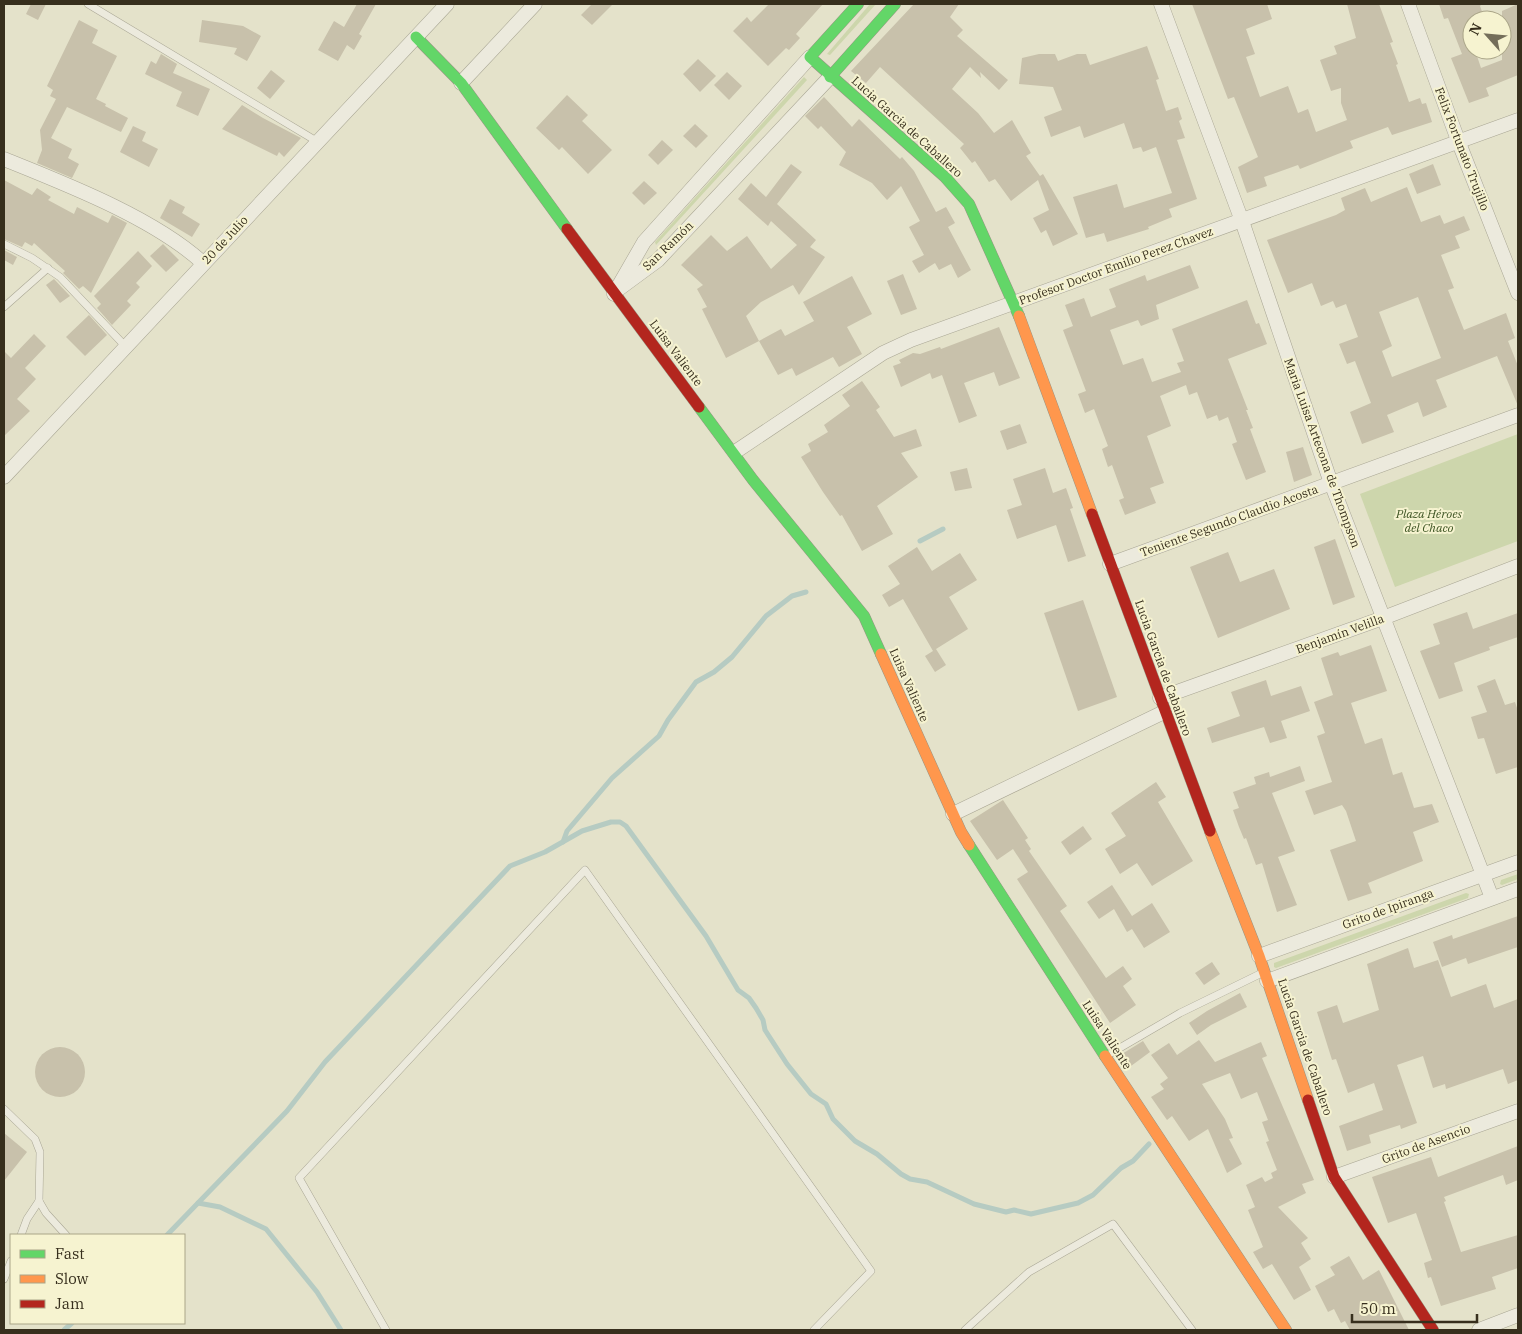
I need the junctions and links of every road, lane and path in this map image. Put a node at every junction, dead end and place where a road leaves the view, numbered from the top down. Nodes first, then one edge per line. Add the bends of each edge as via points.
1 (88, 4) edge
2 (447, 4) edge
3 (535, 4) edge
4 (858, 4) edge
5 (895, 4) edge
6 (1162, 4) edge
7 (1408, 4) edge
8 (416, 37) junction
9 (810, 57) junction
10 (830, 77) junction
11 (461, 83) junction
12 (1518, 120) edge
13 (318, 142) junction
14 (1459, 143) junction
15 (4, 159) edge
16 (1242, 220) junction
17 (4, 244) edge
18 (203, 263) junction
19 (48, 268) junction
20 (614, 294) junction
21 (1518, 294) edge
22 (1014, 303) junction
23 (4, 307) edge
24 (126, 347) junction
25 (1518, 415) edge
26 (735, 452) junction
27 (4, 476) edge
28 (1331, 483) junction
29 (1110, 564) junction
30 (1518, 566) edge
31 (1383, 618) junction
32 (1160, 698) junction
33 (1164, 712) junction
34 (953, 814) junction
35 (1518, 862) edge
36 (1484, 875) junction
37 (1518, 889) edge
38 (1492, 898) junction
39 (1259, 956) junction
40 (1266, 976) junction
41 (1105, 1056) junction
42 (4, 1109) edge
43 (1518, 1111) edge
44 (1334, 1177) junction
45 (39, 1201) junction
46 (21, 1234) edge
47 (65, 1234) edge
48 (10, 1264) edge
49 (4, 1279) edge
50 (1518, 1316) edge
51 (386, 1330) edge
52 (814, 1330) edge
53 (965, 1330) edge
54 (1192, 1330) edge
55 (1286, 1330) edge
56 (1433, 1330) edge
57 (1479, 1330) edge

1 - 13 lane
2 - 8 street, 20 de Julio
3 - 11 street
4 - 9 street, San Ramón
5 - 10 street, San Ramón
6 - 16 street, Maria Luisa Artecona de Thompson
7 - 14 street, Felix Fortunato Trujillo
8 - 11 street, Luisa Valiente
8 - 13 street, 20 de Julio
9 - 10 street, Lucia Garcia de Caballero
9 - 20 street, San Ramón via 644,242
10 - 20 street, San Ramón via 658,260
10 - 22 street, Lucia Garcia de Caballero via 945,177 968,204
11 - 20 street, Luisa Valiente
12 - 14 street, Profesor Doctor Emilio Perez Chavez
13 - 18 street, 20 de Julio
14 - 16 street, Profesor Doctor Emilio Perez Chavez
14 - 21 street, Felix Fortunato Trujillo
15 - 18 street via 135,218 189,250
16 - 22 street, Profesor Doctor Emilio Perez Chavez
16 - 28 street, Maria Luisa Artecona de Thompson
17 - 19 lane
18 - 24 street, 20 de Julio
19 - 23 lane
19 - 24 lane
20 - 26 street, Luisa Valiente
22 - 26 street, Profesor Doctor Emilio Perez Chavez via 883,353
22 - 29 street, Lucia Garcia de Caballero
24 - 27 street, 20 de Julio
25 - 28 street, Teniente Segundo Claudio Acosta
26 - 34 street, Luisa Valiente via 753,480 864,616
28 - 29 street, Teniente Segundo Claudio Acosta
28 - 31 street, Maria Luisa Artecona de Thompson
29 - 32 street, Lucia Garcia de Caballero
30 - 31 street, Benjamín Velilla
31 - 32 street, Benjamín Velilla
31 - 36 street, Maria Luisa Artecona de Thompson
32 - 33 street, Lucia Garcia de Caballero
33 - 34 street
33 - 39 street, Lucia Garcia de Caballero
34 - 41 street, Luisa Valiente via 961,832
35 - 36 street, Grito de Ipiranga
36 - 38 street, Maria Luisa Artecona de Thompson
36 - 39 street, Grito de Ipiranga
37 - 38 street, Grito de Ipiranga
38 - 40 street, Grito de Ipiranga
39 - 40 street, Lucia Garcia de Caballero
40 - 41 lane via 1180,1013
40 - 44 street, Lucia Garcia de Caballero
41 - 55 street, Luisa Valiente
42 - 45 lane via 34,1139 40,1152
43 - 44 street, Grito de Asencio
44 - 56 street, Lucia Garcia de Caballero
45 - 46 lane
45 - 47 lane
48 - 49 lane
50 - 57 street
51 - 52 lane via 299,1178 584,870 871,1270
53 - 54 lane via 1029,1272 1113,1224

